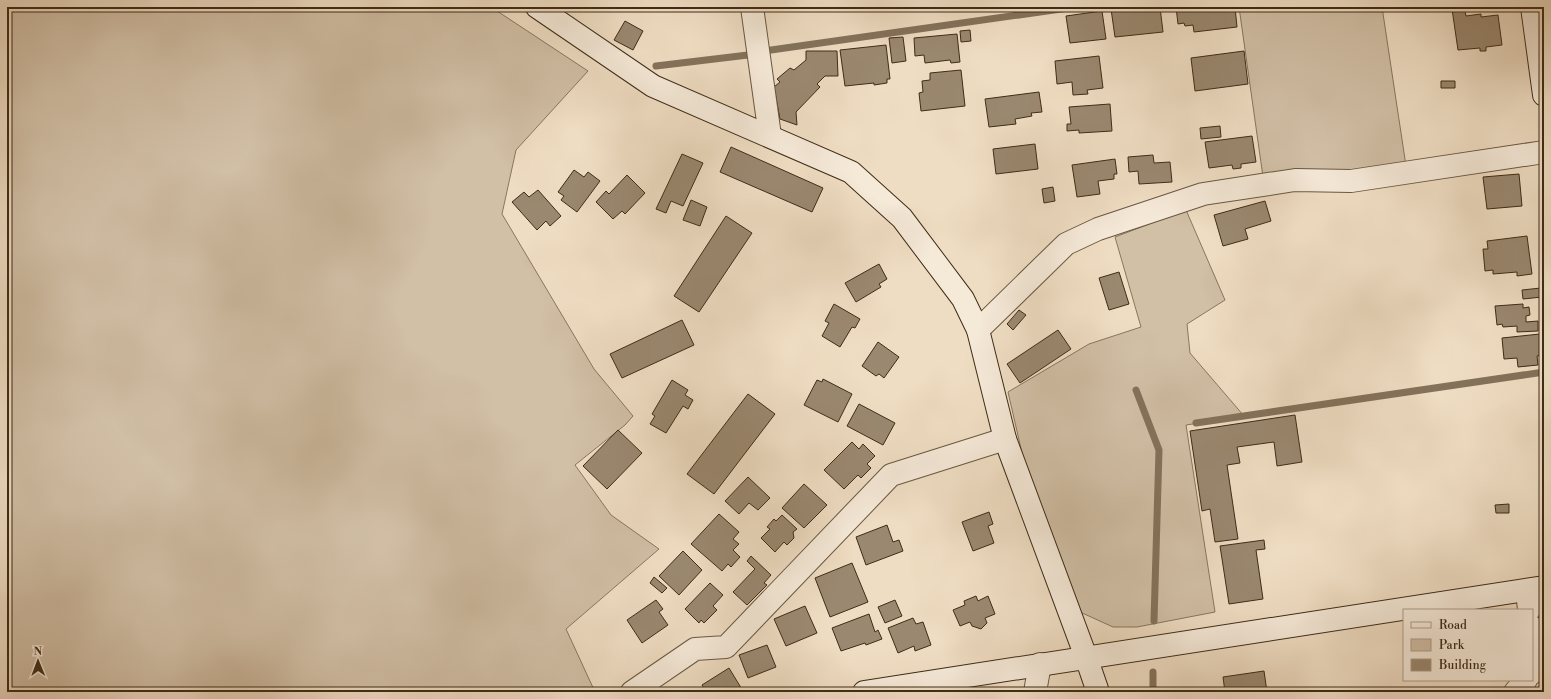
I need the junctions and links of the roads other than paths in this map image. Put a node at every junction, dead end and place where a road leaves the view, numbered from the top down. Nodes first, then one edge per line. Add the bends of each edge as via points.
1 (752, 7) edge
2 (1532, 7) edge
3 (541, 8) edge
4 (1544, 94) edge
5 (770, 136) junction
6 (1544, 152) edge
7 (978, 330) junction
8 (1005, 440) junction
9 (1533, 596) edge
10 (1438, 609) edge
11 (1403, 614) edge
12 (1533, 633) edge
13 (1086, 657) junction
14 (1040, 664) junction
15 (1533, 672) edge
16 (1525, 681) edge
17 (632, 692) edge
18 (864, 692) edge
19 (1035, 692) edge
20 (1098, 692) edge
21 (1515, 692) edge

1 - 5 street
2 - 4 street
3 - 5 street via 653,86
5 - 7 street via 851,172 902,218 963,299
6 - 7 street via 1351,181 1295,180 1203,194 1098,229 1066,244
7 - 8 street
8 - 13 street
8 - 17 street via 891,475 726,648 695,649
9 - 10 street
11 - 13 street
12 - 15 street via 1538,666
13 - 14 street
13 - 20 street
14 - 18 street
14 - 19 street
16 - 21 street

